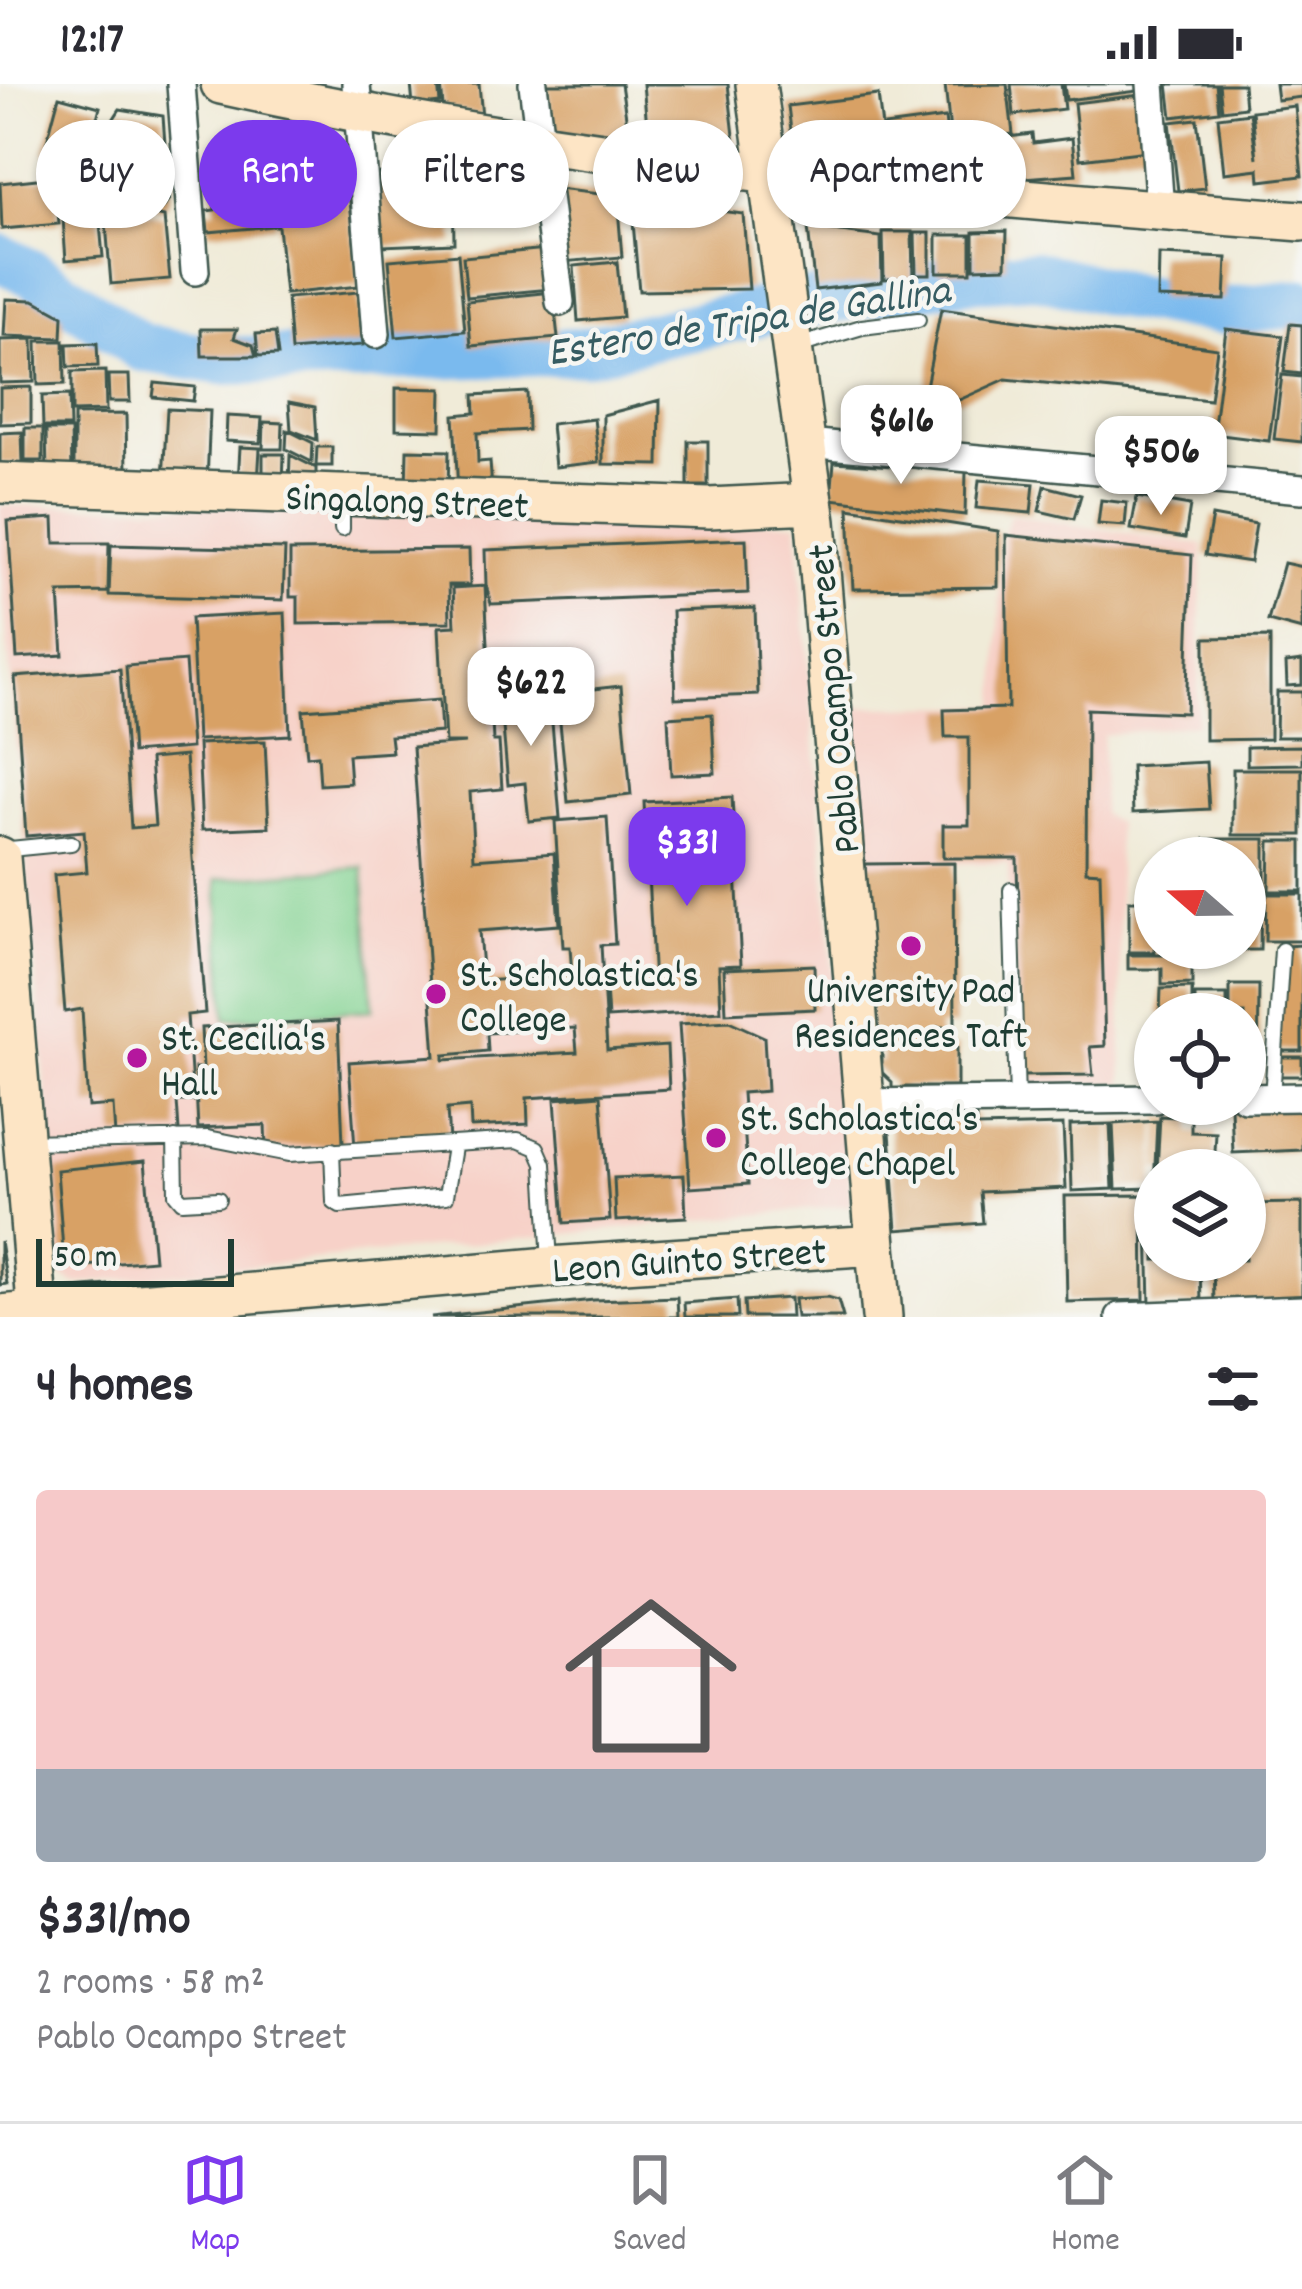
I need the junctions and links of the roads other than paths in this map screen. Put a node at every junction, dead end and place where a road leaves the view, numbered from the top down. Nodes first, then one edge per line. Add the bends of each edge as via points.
1 (181, 84) edge
2 (221, 84) edge
3 (533, 84) edge
4 (756, 84) edge
5 (1151, 84) edge
6 (358, 99) edge
7 (440, 120) edge
8 (538, 120) edge
9 (569, 150) edge
10 (767, 162) edge
11 (767, 176) edge
12 (1026, 199) edge
13 (1160, 211) junction
14 (1302, 221) edge
15 (551, 228) edge
16 (776, 228) edge
17 (195, 272) dead end
18 (560, 302) dead end
19 (918, 320) dead end
20 (376, 334) dead end
21 (793, 342) junction
22 (807, 443) junction
23 (0, 484) edge
24 (1302, 489) edge
25 (813, 503) junction
26 (71, 843) dead end
27 (0, 854) edge
28 (1011, 890) dead end
29 (1282, 950) dead end
30 (1266, 1049) edge
31 (7, 1052) edge
32 (1302, 1097) edge
33 (1266, 1098) edge
34 (1134, 1099) edge
35 (1017, 1101) junction
36 (862, 1103) junction
37 (175, 1138) junction
38 (208, 1138) junction
39 (22, 1142) junction
40 (454, 1148) junction
41 (332, 1150) junction
42 (211, 1155) dead end
43 (218, 1199) dead end
44 (877, 1245) junction
45 (550, 1267) junction
46 (231, 1306) edge
47 (1302, 1310) edge
48 (25, 1314) edge
49 (882, 1317) edge
50 (1120, 1317) edge

1 - 17 street
2 - 6 main road
3 - 8 street
4 - 10 main road, Pablo Ocampo Street
5 - 13 street
6 - 7 main road
6 - 20 street
9 - 11 main road
12 - 13 main road
13 - 14 main road
15 - 18 street
16 - 21 main road, Pablo Ocampo Street
19 - 21 lane
21 - 22 main road, Pablo Ocampo Street
22 - 24 street
22 - 25 main road, Pablo Ocampo Street
23 - 25 main road, Singalong Street via 342,513
25 - 36 main road, Pablo Ocampo Street
26 - 27 lane
27 - 31 main road
28 - 35 lane
29 - 30 lane
31 - 39 main road
32 - 33 street
34 - 35 street
35 - 36 street
36 - 44 main road, Pablo Ocampo Street
37 - 38 lane
37 - 39 lane
37 - 43 lane via 176,1194 182,1201
38 - 41 lane via 289,1154
38 - 42 lane
39 - 48 main road
40 - 41 lane
40 - 41 lane via 444,1197 340,1206
40 - 45 lane via 518,1140 537,1148
44 - 45 main road, Leon Guinto Street
44 - 49 main road, Pablo Ocampo Street
45 - 46 main road, Leon Guinto Street
46 - 48 main road, Leon Guinto Street
47 - 50 street

